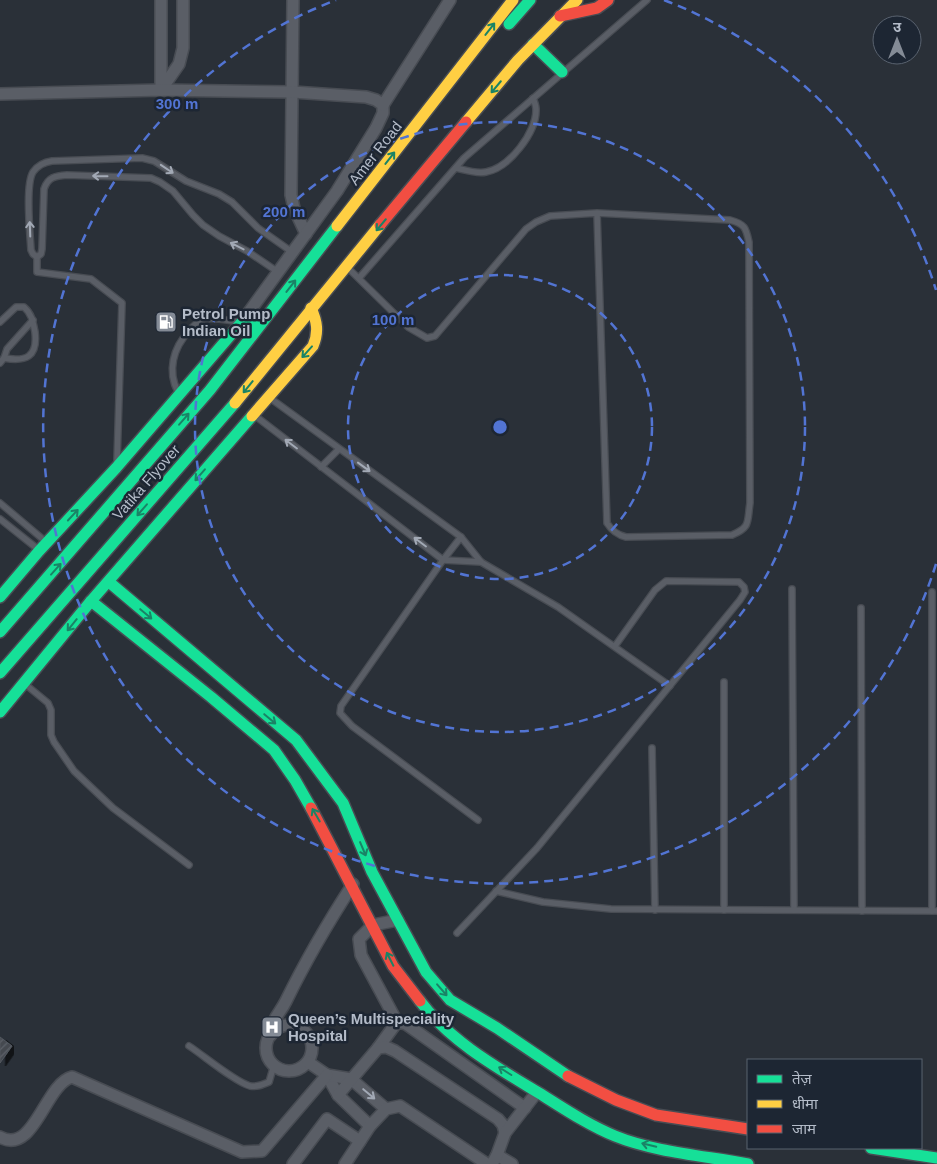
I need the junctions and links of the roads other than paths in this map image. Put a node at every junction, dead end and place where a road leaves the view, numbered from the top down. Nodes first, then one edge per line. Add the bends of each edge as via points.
1 (161, 0) edge
2 (182, 0) edge
3 (293, 0) edge
4 (450, 0) edge
5 (513, 0) edge
6 (530, 0) edge
7 (577, 0) edge
8 (608, 0) edge
9 (647, 0) edge
10 (506, 5) edge
11 (560, 16) junction
12 (533, 44) junction
13 (467, 59) junction
14 (562, 72) junction
15 (161, 90) junction
16 (293, 92) junction
17 (0, 94) edge
18 (533, 98) junction
19 (383, 105) junction
20 (456, 168) junction
21 (597, 213) junction
22 (306, 234) junction
23 (292, 252) junction
24 (37, 257) junction
25 (347, 266) junction
26 (278, 272) junction
27 (358, 278) junction
28 (311, 308) junction
29 (33, 320) junction
30 (0, 322) edge
31 (241, 322) junction
32 (261, 324) junction
33 (2, 360) edge
34 (180, 394) junction
35 (268, 397) junction
36 (253, 414) junction
37 (339, 449) junction
38 (321, 466) junction
39 (116, 468) junction
40 (0, 503) edge
41 (0, 519) edge
42 (461, 537) junction
43 (43, 547) junction
44 (443, 560) junction
45 (481, 562) junction
46 (108, 582) junction
47 (792, 588) dead end
48 (932, 592) dead end
49 (0, 597) edge
50 (92, 601) junction
51 (861, 608) dead end
52 (0, 632) edge
53 (615, 646) junction
54 (0, 673) edge
55 (724, 682) dead end
56 (24, 684) junction
57 (670, 686) junction
58 (0, 712) edge
59 (652, 748) dead end
60 (478, 820) dead end
61 (189, 865) dead end
62 (352, 884) junction
63 (496, 891) junction
64 (655, 910) junction
65 (724, 910) junction
66 (794, 910) junction
67 (862, 911) junction
68 (934, 911) edge
69 (398, 920) junction
70 (373, 926) junction
71 (456, 933) dead end
72 (285, 1003) junction
73 (397, 1022) junction
74 (290, 1025) junction
75 (270, 1035) junction
76 (189, 1046) dead end
77 (378, 1048) junction
78 (308, 1062) junction
79 (274, 1065) junction
80 (326, 1075) junction
81 (351, 1079) junction
82 (537, 1092) junction
83 (338, 1095) junction
84 (525, 1108) junction
85 (386, 1109) junction
86 (370, 1126) junction
87 (747, 1129) edge
88 (505, 1133) junction
89 (0, 1137) edge
90 (360, 1141) junction
91 (878, 1149) edge
92 (680, 1152) junction
93 (937, 1158) edge
94 (495, 1160) edge
95 (293, 1164) edge
96 (345, 1164) edge
97 (487, 1164) edge
98 (512, 1164) edge
99 (688, 1164) edge
100 (748, 1164) edge

1 - 15 street
2 - 15 street via 183,48 179,64
3 - 16 street
4 - 19 street
5 - 10 main road, Amer Road
6 - 13 main road via 477,59
7 - 11 main road, Vatika Flyover
8 - 11 main road via 598,8
9 - 14 lane
13 -> 10 main road, Amer Road
11 - 12 main road, Vatika Flyover
12 - 14 main road
12 -> 25 main road, Vatika Flyover
32 -> 13 main road, Amer Road
14 - 18 lane
15 - 16 street
15 - 17 street
16 - 19 street via 366,97
16 - 22 street via 291,195
18 - 20 lane
18 - 20 lane via 535,116 526,141 510,158 486,172
19 - 22 street via 376,128 338,191
20 - 27 lane
21 - 21 lane via 730,220 746,229 749,242 750,503 747,526 732,536 626,537 618,535 607,523
21 - 27 lane via 550,216 526,229 435,336 427,338 408,327
22 - 23 street
24 -> 23 lane via 31,250 29,193 33,172 52,161 89,159 142,158 154,161 186,182 232,202 258,228
23 - 26 street
26 -> 24 lane via 219,236 192,215 168,186 151,178 67,175 51,178 44,189 42,249
24 - 39 lane via 37,272 91,279 122,303
25 - 27 lane
25 - 28 main road, Vatika Flyover
26 - 31 street
28 -> 35 main road via 317,337
28 -> 54 main road, Vatika Flyover via 228,412
29 - 30 lane via 29,311 16,306
29 - 33 lane via 7,349
29 - 33 lane via 36,345 31,354 21,359
31 - 32 main road
31 - 34 main road
31 - 34 lane via 203,319 181,340 172,364 173,378
52 -> 32 main road, Vatika Flyover via 210,390
34 - 39 main road
35 - 36 main road
35 - 37 lane
38 -> 36 lane
36 -> 46 main road
37 - 38 lane
37 -> 42 lane
44 -> 38 lane
43 -> 39 main road
40 - 43 lane
41 - 43 lane
42 - 44 lane
42 - 45 lane
43 - 49 main road
44 - 45 lane
44 - 60 lane via 341,706 340,713 352,726
45 - 53 lane via 558,607
46 - 50 main road
46 -> 69 main road via 296,740 342,803 372,872
47 - 66 lane
48 - 68 lane
50 -> 56 main road
62 -> 50 main road via 318,818 274,750
51 - 67 lane
53 - 57 lane
53 - 57 lane via 655,590 666,581 739,582 744,587 740,600
55 - 65 lane
56 - 58 main road
56 - 61 lane via 48,703 54,742 74,770 108,803
57 - 63 lane via 536,848
59 - 64 lane
62 - 70 main road
62 - 72 street
63 - 64 lane via 590,908
63 - 71 lane
64 - 65 lane
65 - 66 lane
66 - 67 lane
67 - 68 lane
69 - 70 street
69 -> 87 main road via 426,972 450,1000 571,1078 656,1115
70 - 73 street via 358,939 361,955
82 -> 70 main road via 478,1055 445,1029 394,966
72 - 74 street
72 - 75 street via 272,1021
73 - 77 street
73 - 84 street via 406,1024
74 - 75 street
74 - 78 street via 309,1036 312,1046
75 - 79 street via 266,1050
76 - 79 lane via 250,1086 269,1082
77 - 81 street
77 - 88 street via 394,1051 490,1114 503,1125
78 - 79 street via 294,1071
78 - 80 street
80 - 81 street
80 - 83 street
80 - 89 street via 262,1151 242,1152 72,1077 61,1083 26,1134 15,1140
81 - 83 street
81 -> 85 street
82 - 84 street
92 -> 82 main road via 615,1136
83 - 86 street
84 - 88 street
85 - 86 street
85 - 97 street via 400,1106
86 - 90 street
88 - 94 street
90 - 95 street via 326,1119
90 - 96 street
91 - 93 main road
92 - 99 street
92 - 100 main road
94 - 98 street

